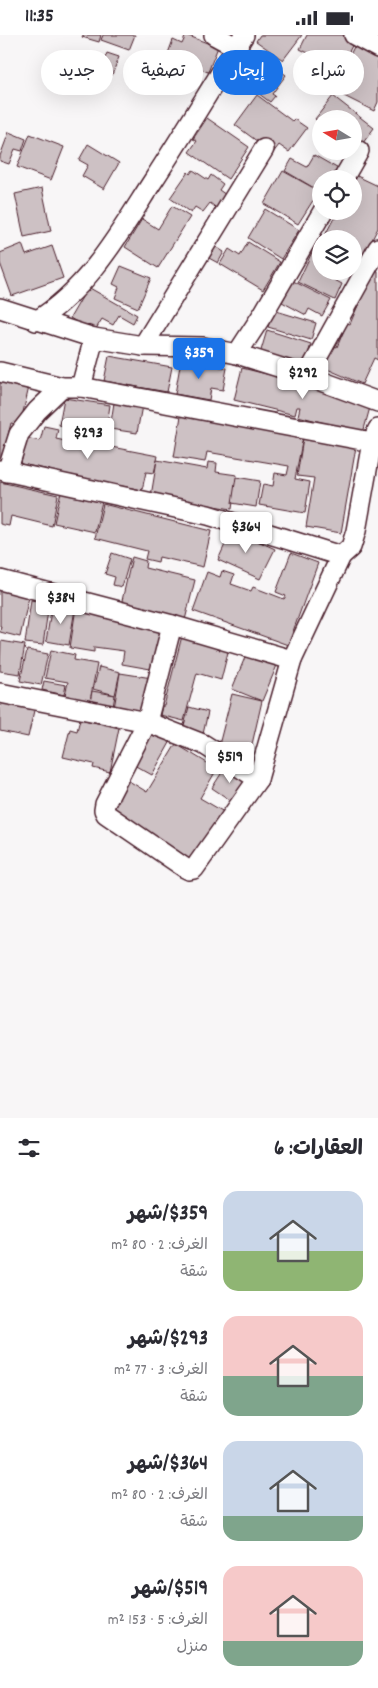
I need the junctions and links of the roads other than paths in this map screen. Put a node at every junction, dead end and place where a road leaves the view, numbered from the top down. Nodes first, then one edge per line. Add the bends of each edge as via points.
1 (214, 35) edge
2 (354, 35) edge
3 (240, 41) edge
4 (378, 48) edge
5 (264, 149) dead end
6 (319, 220) edge
7 (378, 248) edge
8 (0, 308) edge
9 (36, 321) junction
10 (94, 338) junction
11 (143, 346) junction
12 (236, 354) junction
13 (0, 372) edge
14 (307, 376) junction
15 (71, 387) junction
16 (378, 402) edge
17 (375, 435) edge
18 (3, 471) edge
19 (341, 556) junction
20 (0, 580) edge
21 (172, 625) junction
22 (292, 660) junction
23 (0, 693) edge
24 (147, 722) junction
25 (258, 779) junction

1 - 3 street
2 - 4 street
3 - 9 street via 117,237 86,279
5 - 11 street
6 - 12 street
7 - 14 street
8 - 9 street
9 - 10 street
10 - 11 street
10 - 15 street
11 - 12 street via 204,347
12 - 14 street
13 - 15 street
14 - 16 street
15 - 17 street
15 - 18 street via 37,411 19,434
17 - 19 street via 356,531 350,547
18 - 19 street via 208,515
19 - 22 street
20 - 21 street
21 - 22 street
21 - 24 street
22 - 25 street
23 - 24 street
24 - 25 street via 203,745
24 - 25 street via 104,810 185,868 194,869

